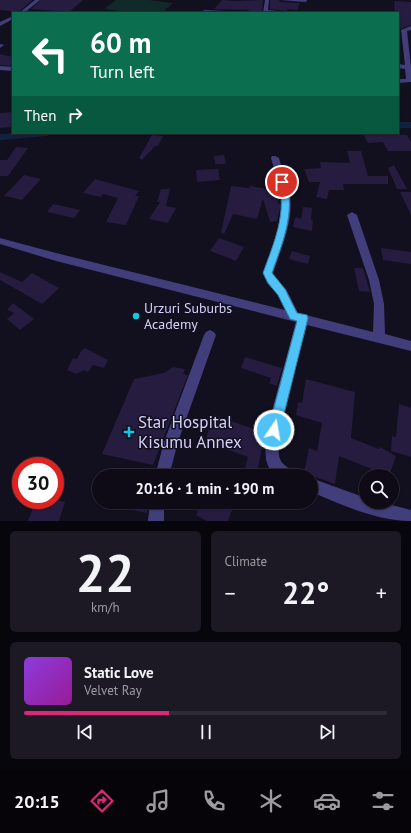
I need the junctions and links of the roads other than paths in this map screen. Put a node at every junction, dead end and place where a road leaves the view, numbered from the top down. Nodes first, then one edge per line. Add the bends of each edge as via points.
1 (38, 0) edge
2 (267, 0) edge
3 (282, 0) edge
4 (300, 7) edge
5 (204, 11) dead end
6 (22, 12) edge
7 (226, 12) edge
8 (265, 12) edge
9 (12, 18) edge
10 (0, 24) edge
11 (411, 28) edge
12 (399, 66) edge
13 (408, 67) junction
14 (0, 68) edge
15 (12, 69) edge
16 (399, 81) edge
17 (275, 158) dead end
18 (352, 215) dead end
19 (0, 241) edge
20 (298, 317) junction
21 (210, 335) dead end
22 (379, 338) junction
23 (411, 346) edge
24 (164, 469) edge
25 (278, 469) edge
26 (318, 488) edge
27 (157, 509) edge
28 (411, 518) edge
29 (156, 521) edge

1 - 6 street
2 - 8 street
3 - 4 street
4 - 8 street
5 - 7 street
9 - 10 street
11 - 13 street via 404,30
12 - 13 street
13 - 16 street via 409,81
14 - 15 street
17 - 20 street via 286,194 286,211 268,273
18 - 22 street via 374,280 379,304
19 - 20 street
20 - 22 street
20 - 25 street via 271,445 272,457
21 - 24 street via 171,442
22 - 23 street
26 - 28 street via 363,505
27 - 29 street

